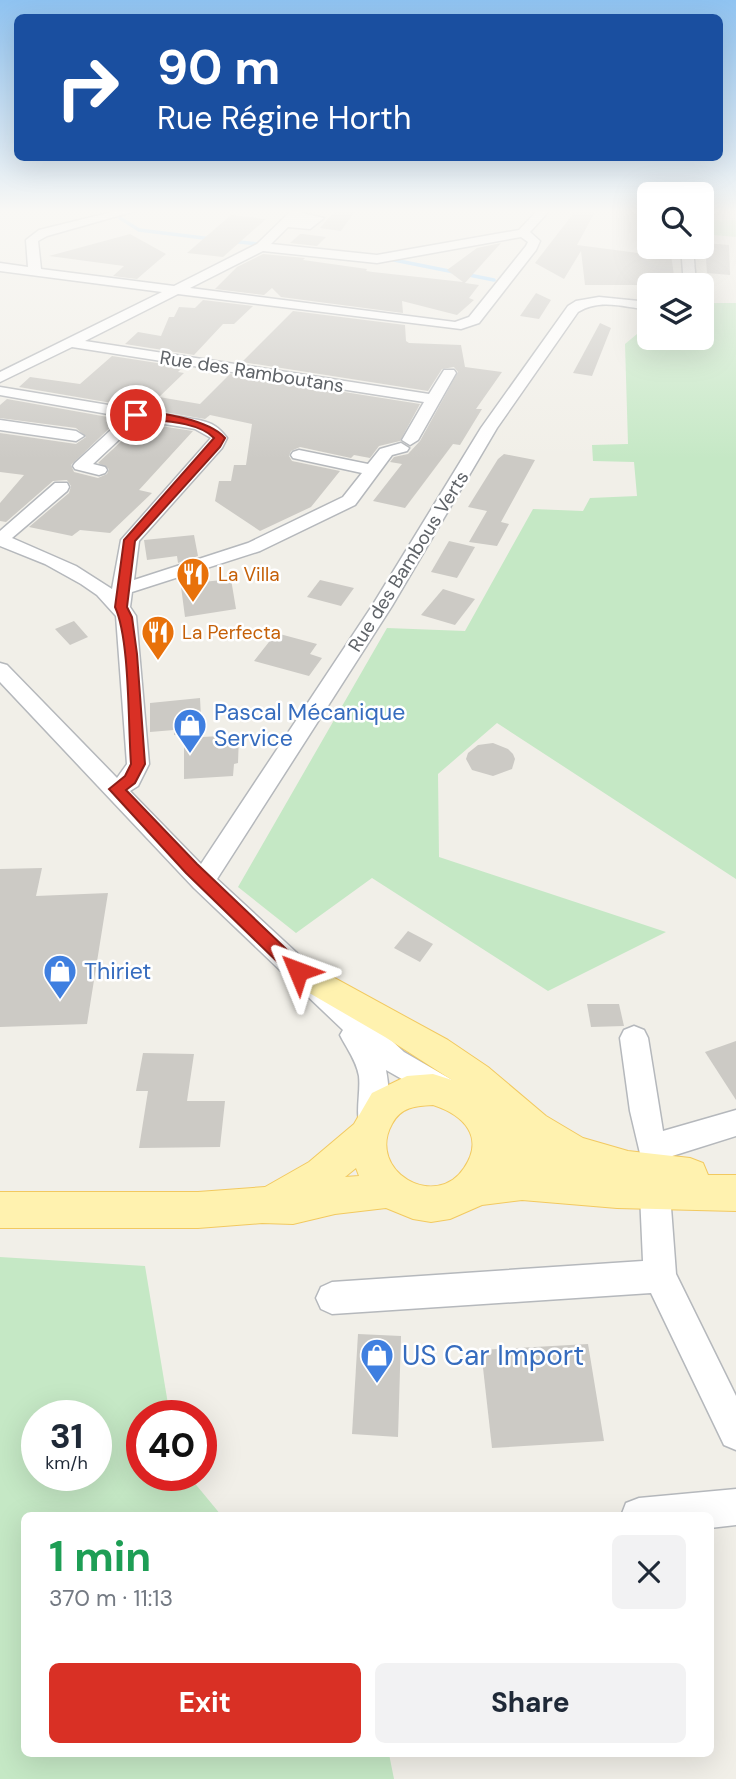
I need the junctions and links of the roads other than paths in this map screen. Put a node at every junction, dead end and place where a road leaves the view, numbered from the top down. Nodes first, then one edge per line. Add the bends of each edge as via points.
1 (171, 293) edge
2 (210, 293) edge
3 (495, 293) edge
4 (637, 305) edge
5 (70, 343) junction
6 (449, 373) dead end
7 (0, 378) edge
8 (0, 391) edge
9 (24, 396) junction
10 (433, 399) junction
11 (136, 415) junction
12 (0, 416) edge
13 (0, 425) edge
14 (76, 436) dead end
15 (299, 455) dead end
16 (99, 470) dead end
17 (372, 470) junction
18 (61, 487) dead end
19 (0, 540) edge
20 (121, 598) junction
21 (0, 670) edge
22 (24, 695) junction
23 (0, 696) edge
24 (117, 789) junction
25 (203, 881) junction
26 (298, 971) junction
27 (634, 1038) dead end
28 (448, 1091) junction
29 (736, 1123) edge
30 (486, 1124) junction
31 (370, 1130) junction
32 (655, 1172) junction
33 (736, 1176) edge
34 (608, 1189) junction
35 (390, 1190) junction
36 (471, 1190) junction
37 (736, 1193) edge
38 (262, 1205) junction
39 (0, 1210) edge
40 (660, 1276) junction
41 (332, 1298) dead end
42 (736, 1433) edge
43 (736, 1507) edge
44 (682, 1512) edge

1 - 5 street
2 - 3 street via 463,326 474,320
4 - 25 street, Rue des Bambous Verts via 592,301 573,309 489,428 382,606
5 - 7 street
5 - 10 street, Rue des Ramboutans
6 - 10 street
8 - 9 street
9 - 11 street
9 - 12 street
10 - 17 street via 406,444 386,453
11 - 16 street via 81,466
11 - 20 street via 198,425 219,438 130,540
13 - 14 street
15 - 17 street
17 - 20 street via 349,502 254,547
18 - 19 street
19 - 20 street via 51,558
20 - 24 street via 131,654 138,764 130,780
21 - 22 street
22 - 23 street
22 - 24 street
24 - 25 street
25 - 26 street
26 - 28 street via 394,1061
26 - 31 street via 370,1060 376,1093
26 - 32 main road via 445,1056 568,1150 618,1167
27 - 32 street
28 - 30 main road via 470,1104
28 - 31 main road via 417,1089 402,1094 389,1101
29 - 32 street
30 - 34 main road via 525,1154
30 - 36 main road via 488,1166
31 - 35 main road via 372,1165
31 - 38 main road via 322,1174
32 - 33 main road
32 - 34 main road
32 - 37 main road
32 - 40 street
34 - 36 main road via 514,1182
35 - 36 main road via 431,1204 459,1198
35 - 38 main road via 293,1206
38 - 39 main road via 198,1210
40 - 41 street
40 - 42 street
43 - 44 street

